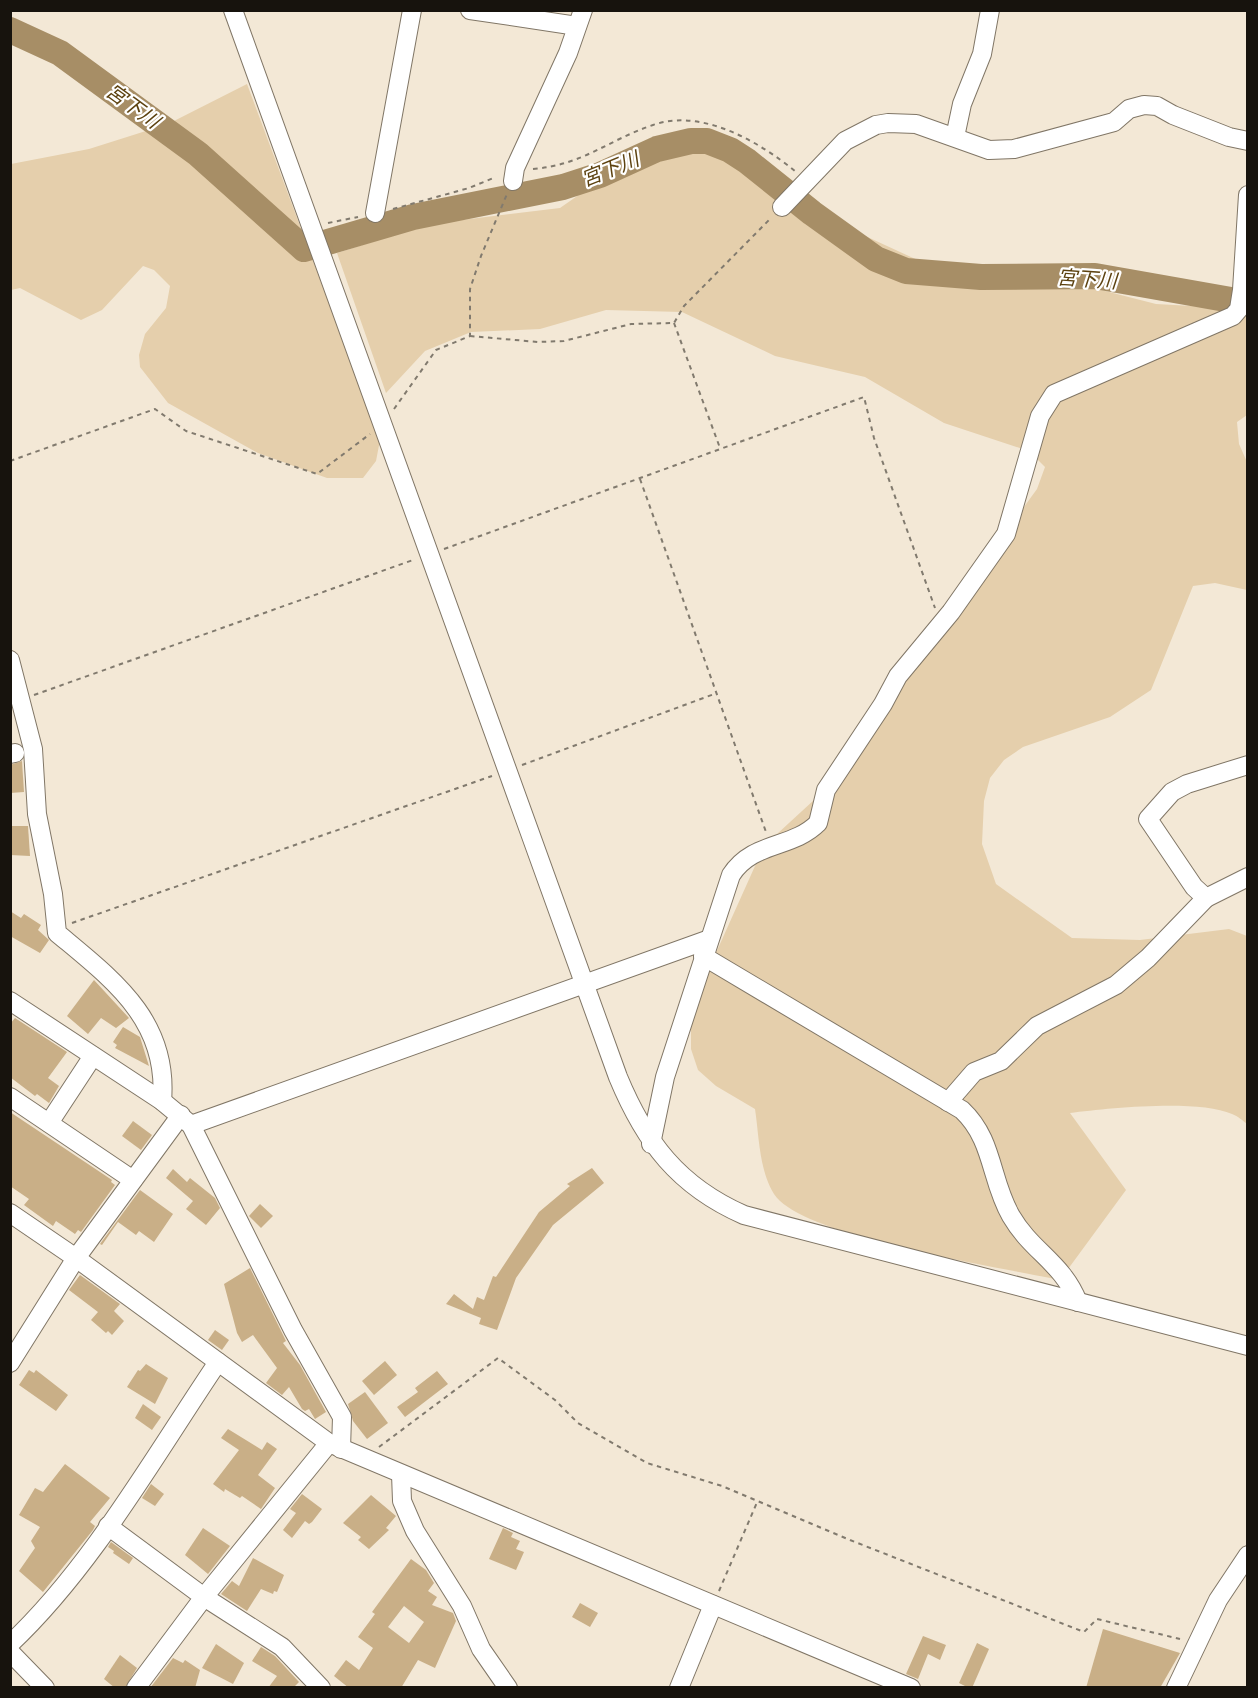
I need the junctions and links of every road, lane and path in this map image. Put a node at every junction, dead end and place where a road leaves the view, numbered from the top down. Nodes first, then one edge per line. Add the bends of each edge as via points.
1 (233, 10) edge
2 (412, 10) edge
3 (470, 10) edge
4 (990, 10) edge
5 (580, 18) edge
6 (955, 137) junction
7 (1248, 141) edge
8 (514, 175) junction
9 (804, 185) junction
10 (1248, 195) edge
11 (502, 204) dead end
12 (782, 207) joint
13 (375, 213) junction
14 (313, 231) junction
15 (1246, 248) edge
16 (1244, 285) edge
17 (674, 323) junction
18 (471, 336) junction
19 (383, 426) junction
20 (720, 448) junction
21 (10, 461) edge
22 (640, 479) junction
23 (429, 555) junction
24 (941, 625) junction
25 (10, 660) edge
26 (717, 693) junction
27 (20, 700) junction
28 (1248, 765) edge
29 (508, 771) junction
30 (768, 847) junction
31 (1248, 877) edge
32 (1206, 898) junction
33 (58, 928) junction
34 (705, 948) junction
35 (584, 984) junction
36 (10, 1001) edge
37 (93, 1056) junction
38 (10, 1097) edge
39 (162, 1101) junction
40 (948, 1101) junction
41 (186, 1120) junction
42 (49, 1123) junction
43 (651, 1144) junction
44 (133, 1180) junction
45 (10, 1213) edge
46 (76, 1258) junction
47 (1078, 1302) junction
48 (1248, 1346) edge
49 (218, 1362) junction
50 (10, 1363) edge
51 (335, 1446) junction
52 (363, 1459) junction
53 (401, 1474) junction
54 (758, 1500) junction
55 (108, 1526) junction
56 (1248, 1555) edge
57 (204, 1597) junction
58 (713, 1605) junction
59 (1198, 1643) junction
60 (10, 1644) edge
61 (10, 1652) edge
62 (45, 1688) edge
63 (136, 1688) edge
64 (321, 1688) edge
65 (508, 1688) edge
66 (679, 1688) edge
67 (911, 1688) edge
68 (1176, 1688) edge

1 - 14 street
2 - 13 street
3 - 5 street
4 - 6 street via 982,54 962,104
5 - 8 street
6 - 7 street via 989,150 1014,149 1114,122 1129,109 1144,105 1157,106 1182,119
6 - 9 street via 916,124 876,125 845,141
8 - 9 path via 559,167 652,125 678,118 732,133 775,155
8 - 13 path
9 - 12 street
10 - 15 street
11 - 18 path via 471,289
12 - 17 path via 684,306
13 - 14 path
14 - 19 street
15 - 16 street
16 - 24 street via 1239,309 1233,316 1054,394 1040,416 1006,534
17 - 18 path via 631,324 564,341
17 - 20 path
18 - 19 path via 436,350
19 - 21 path via 317,474 186,431 154,409
19 - 23 street
20 - 22 path
20 - 24 path via 864,397 874,438
22 - 23 path
22 - 26 path
23 - 27 path
23 - 29 street
24 - 30 street via 898,676 826,790 818,824
25 - 27 street
26 - 29 path
26 - 30 path via 765,828
27 - 33 street via 33,749 37,814
28 - 32 street via 1172,792 1148,819 1194,887
29 - 33 path
29 - 35 street
30 - 34 street via 745,858 731,875
31 - 32 street
32 - 40 street via 1116,985 1037,1026 1001,1061 974,1072
33 - 39 street via 57,933 101,969 133,1003 147,1025 164,1074
34 - 35 street
34 - 40 street
34 - 43 street via 665,1077
35 - 41 street
35 - 43 street via 622,1088
36 - 37 street
37 - 39 street
37 - 42 street
38 - 42 street
39 - 41 street
40 - 47 street via 979,1128 998,1190 1010,1214 1027,1240 1063,1273
41 - 44 street
41 - 51 street via 342,1417
42 - 44 street
43 - 47 street via 690,1183 744,1215
44 - 46 street
45 - 46 street
46 - 49 street
46 - 50 street
47 - 48 street
49 - 51 street
49 - 55 street
51 - 52 street
51 - 57 street
52 - 53 street
52 - 54 path via 498,1358 610,1444 647,1463
53 - 58 street
53 - 65 street via 402,1501 415,1531 462,1606 481,1649
54 - 58 path
54 - 59 path via 1084,1632 1097,1619
55 - 57 street
55 - 60 street via 42,1614
56 - 59 street via 1218,1600
57 - 63 street
57 - 64 street via 282,1647
58 - 66 street
58 - 67 street
59 - 68 street
61 - 62 street

